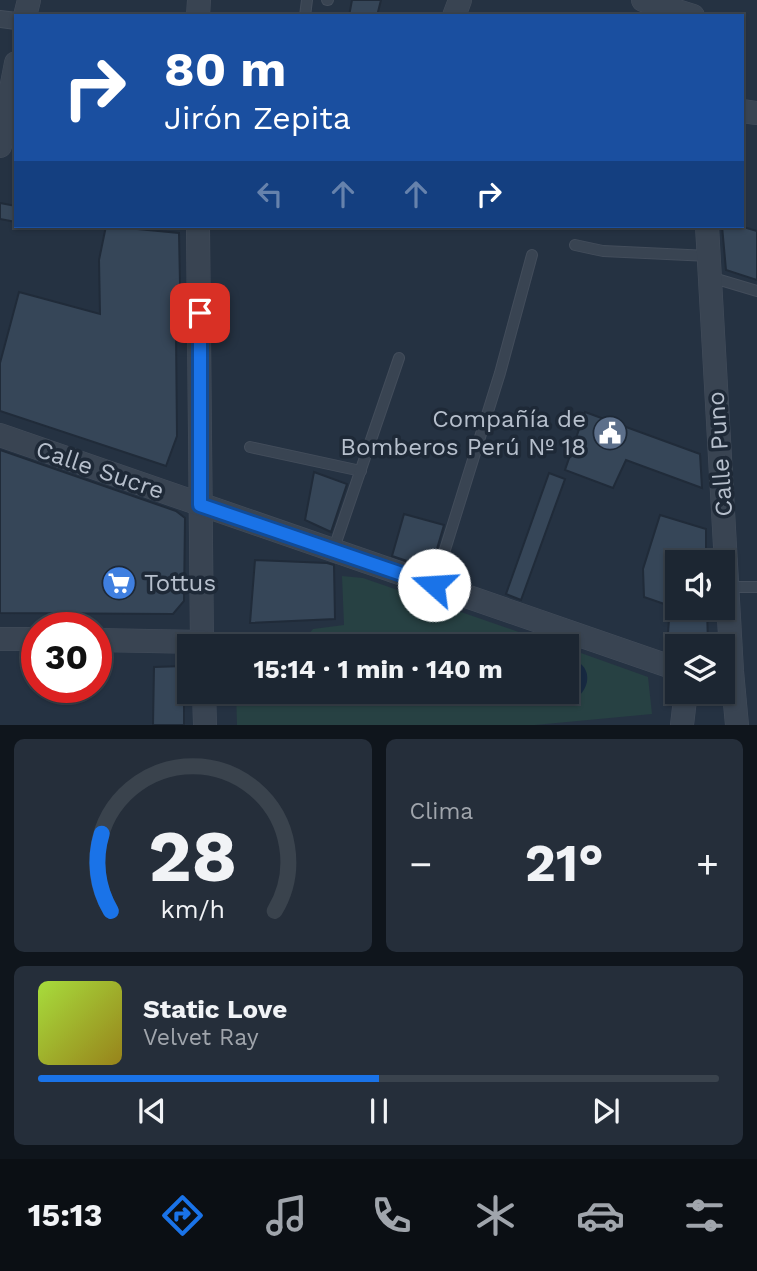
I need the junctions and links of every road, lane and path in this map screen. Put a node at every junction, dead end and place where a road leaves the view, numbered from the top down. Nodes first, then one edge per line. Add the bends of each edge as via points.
1 (643, 0) edge
2 (687, 14) edge
3 (14, 73) edge
4 (0, 146) edge
5 (198, 228) edge
6 (708, 228) edge
7 (575, 245) dead end
8 (532, 256) dead end
9 (709, 266) junction
10 (757, 291) edge
11 (399, 358) dead end
12 (0, 435) edge
13 (250, 447) dead end
14 (361, 471) junction
15 (200, 505) junction
16 (727, 550) edge
17 (333, 551) junction
18 (434, 585) junction
19 (735, 587) edge
20 (757, 587) edge
21 (202, 634) edge
22 (0, 639) edge
23 (21, 639) edge
24 (112, 641) edge
25 (177, 643) edge
26 (665, 665) edge
27 (204, 704) edge
28 (684, 704) edge
29 (732, 704) edge
30 (205, 725) edge
31 (682, 725) edge
32 (737, 725) edge

1 - 2 street
3 - 4 street
5 - 15 street
6 - 9 street, Calle Puno
7 - 9 lane
8 - 18 lane
9 - 10 lane
9 - 16 street, Calle Puno
11 - 14 lane
12 - 15 street, Calle Sucre
13 - 14 lane
14 - 17 lane
15 - 17 street, Calle Sucre
15 - 21 street
17 - 18 street, Calle Sucre
18 - 26 street, Calle Sucre
19 - 20 lane
22 - 23 street
24 - 25 street
27 - 30 street
28 - 31 street
29 - 32 street, Calle Puno

